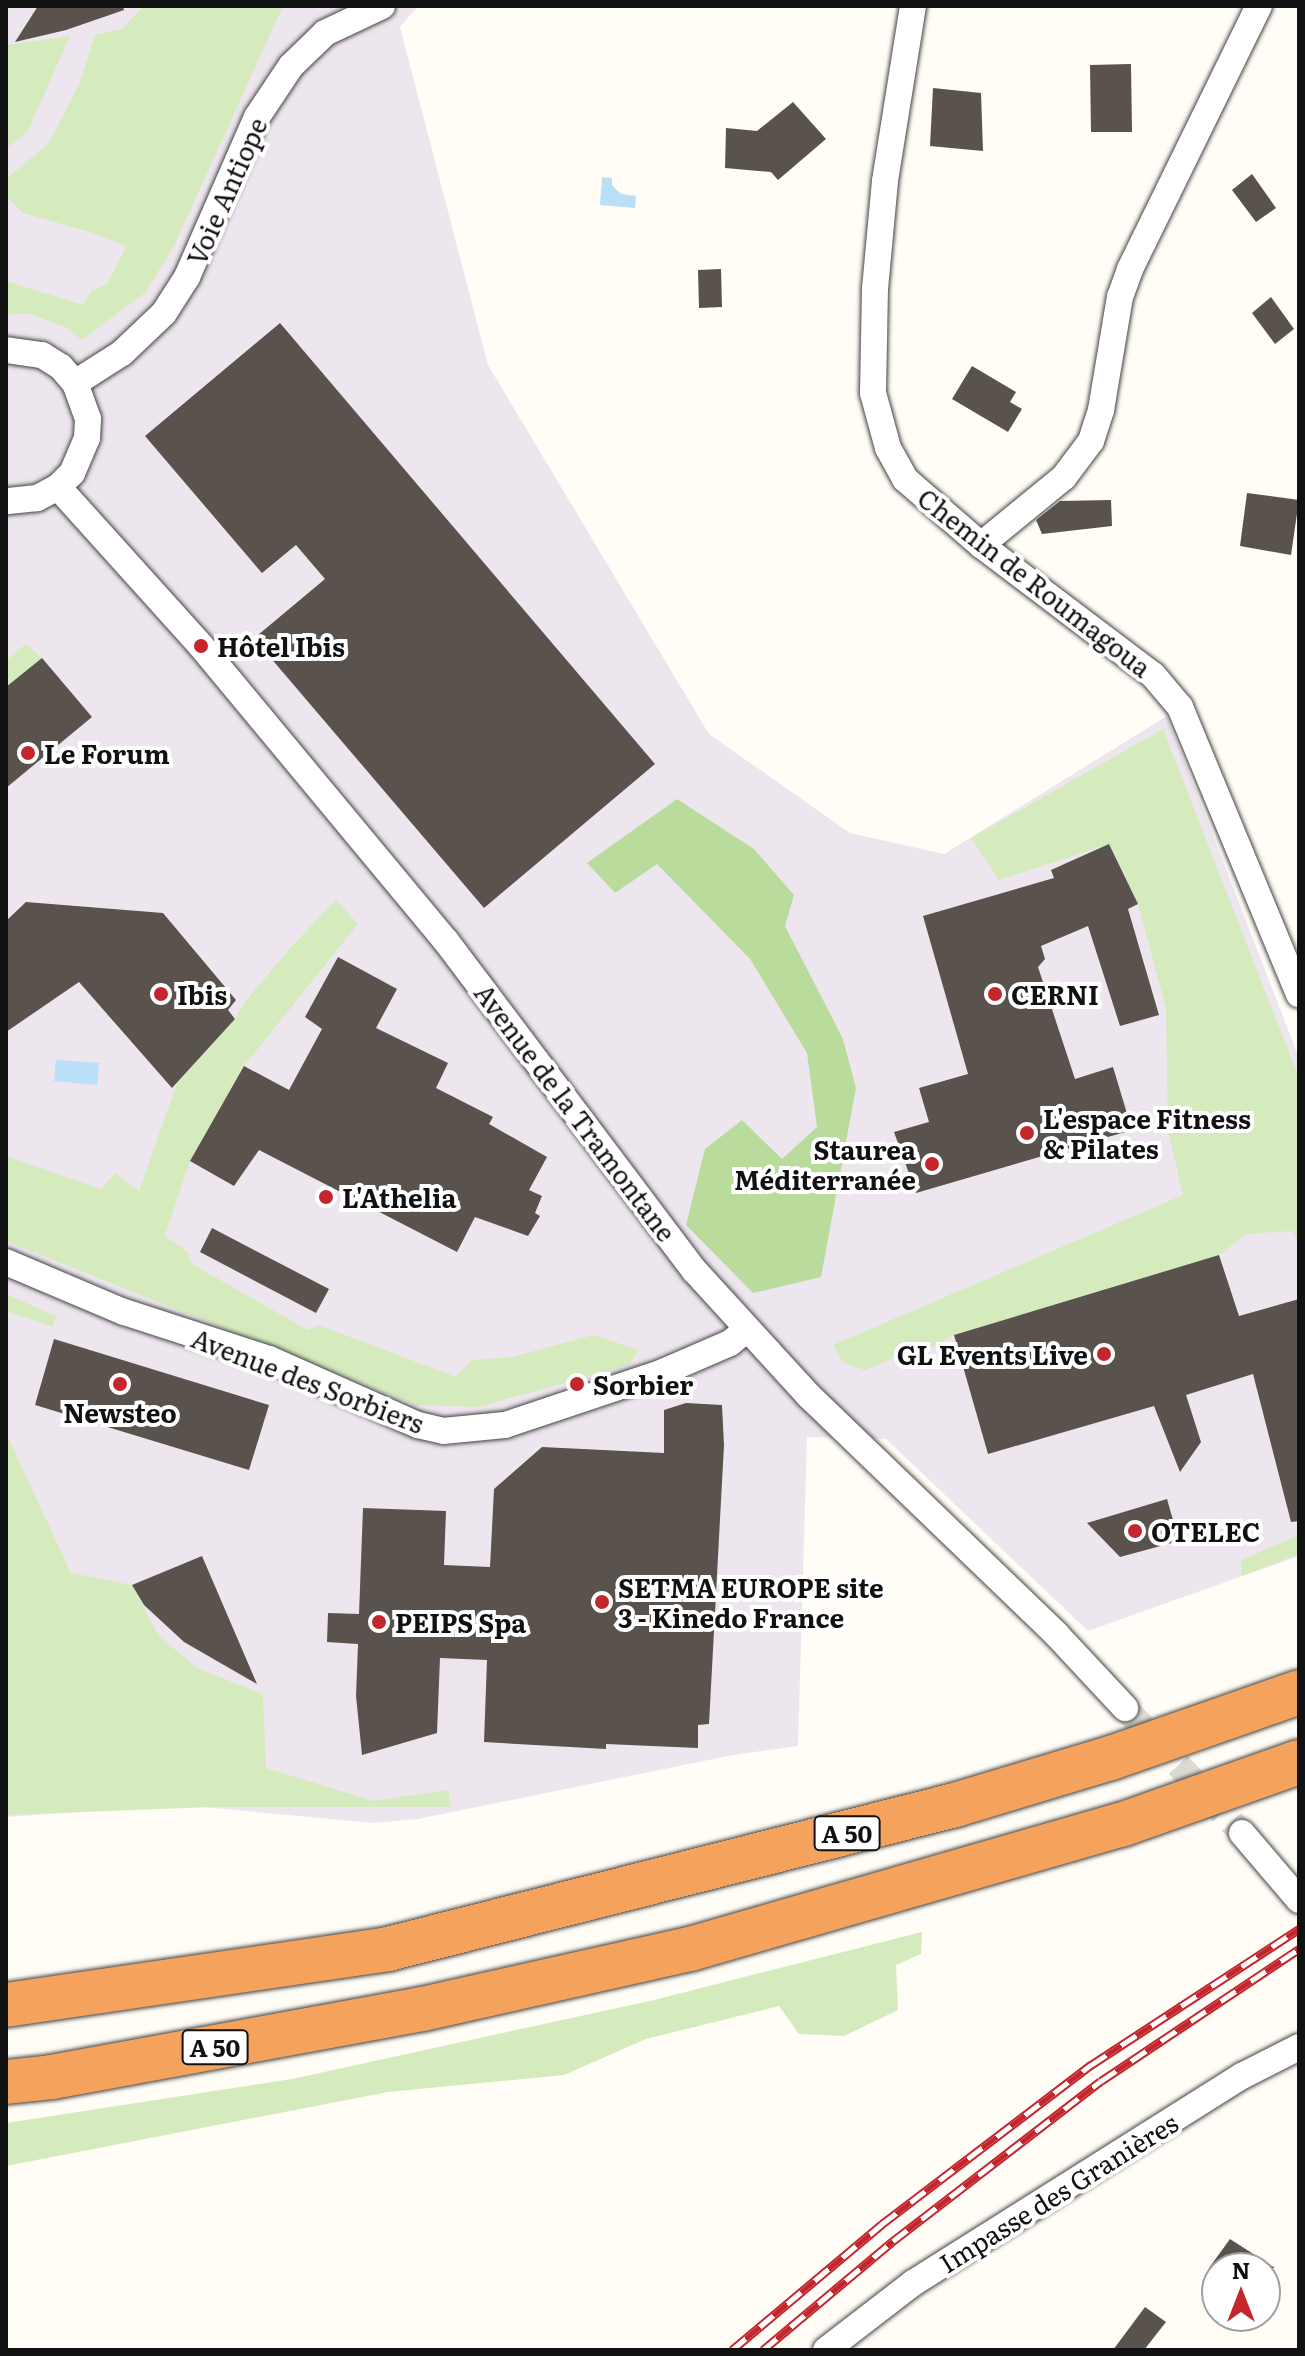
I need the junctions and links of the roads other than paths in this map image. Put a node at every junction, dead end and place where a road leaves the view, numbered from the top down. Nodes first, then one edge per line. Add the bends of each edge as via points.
1 (382, 6) edge
2 (913, 6) edge
3 (1259, 6) edge
4 (6, 350) edge
5 (75, 383) junction
6 (58, 487) junction
7 (6, 501) edge
8 (981, 545) junction
9 (1299, 994) edge
10 (6, 1262) edge
11 (747, 1329) junction
12 (1299, 1692) edge
13 (1125, 1708) tunnel mouth
14 (1299, 1762) edge
15 (1242, 1833) tunnel mouth
16 (1299, 1900) edge
17 (6, 2005) edge
18 (1299, 2047) edge
19 (6, 2082) edge
20 (826, 2350) edge

1 - 5 street, Voie Antiope via 325,33 291,66 257,117 187,277 164,313 122,353
2 - 8 street, Chemin de Roumagoua via 884,197 873,393 888,448 905,479
3 - 8 street via 1130,269 1091,441 1064,477
4 - 5 street via 42,355
5 - 6 street via 88,419 87,438 72,473
6 - 7 street via 37,498
6 - 11 street, Avenue de la Tramontane via 201,646 446,941 695,1271
8 - 9 street, Chemin de Roumagoua via 1153,675 1180,707
10 - 11 street, Avenue des Sorbiers via 124,1312 269,1359 418,1425 443,1431 474,1431 518,1421 663,1372 730,1343
11 - 13 street, Avenue de la Tramontane
12 - 17 highway, A 50 via 1111,1758 955,1805 388,1949
14 - 19 highway, A 50 via 1108,1829 690,1949 423,2009
15 - 16 street
18 - 20 street, Impasse des Granières via 1242,2076 913,2283

